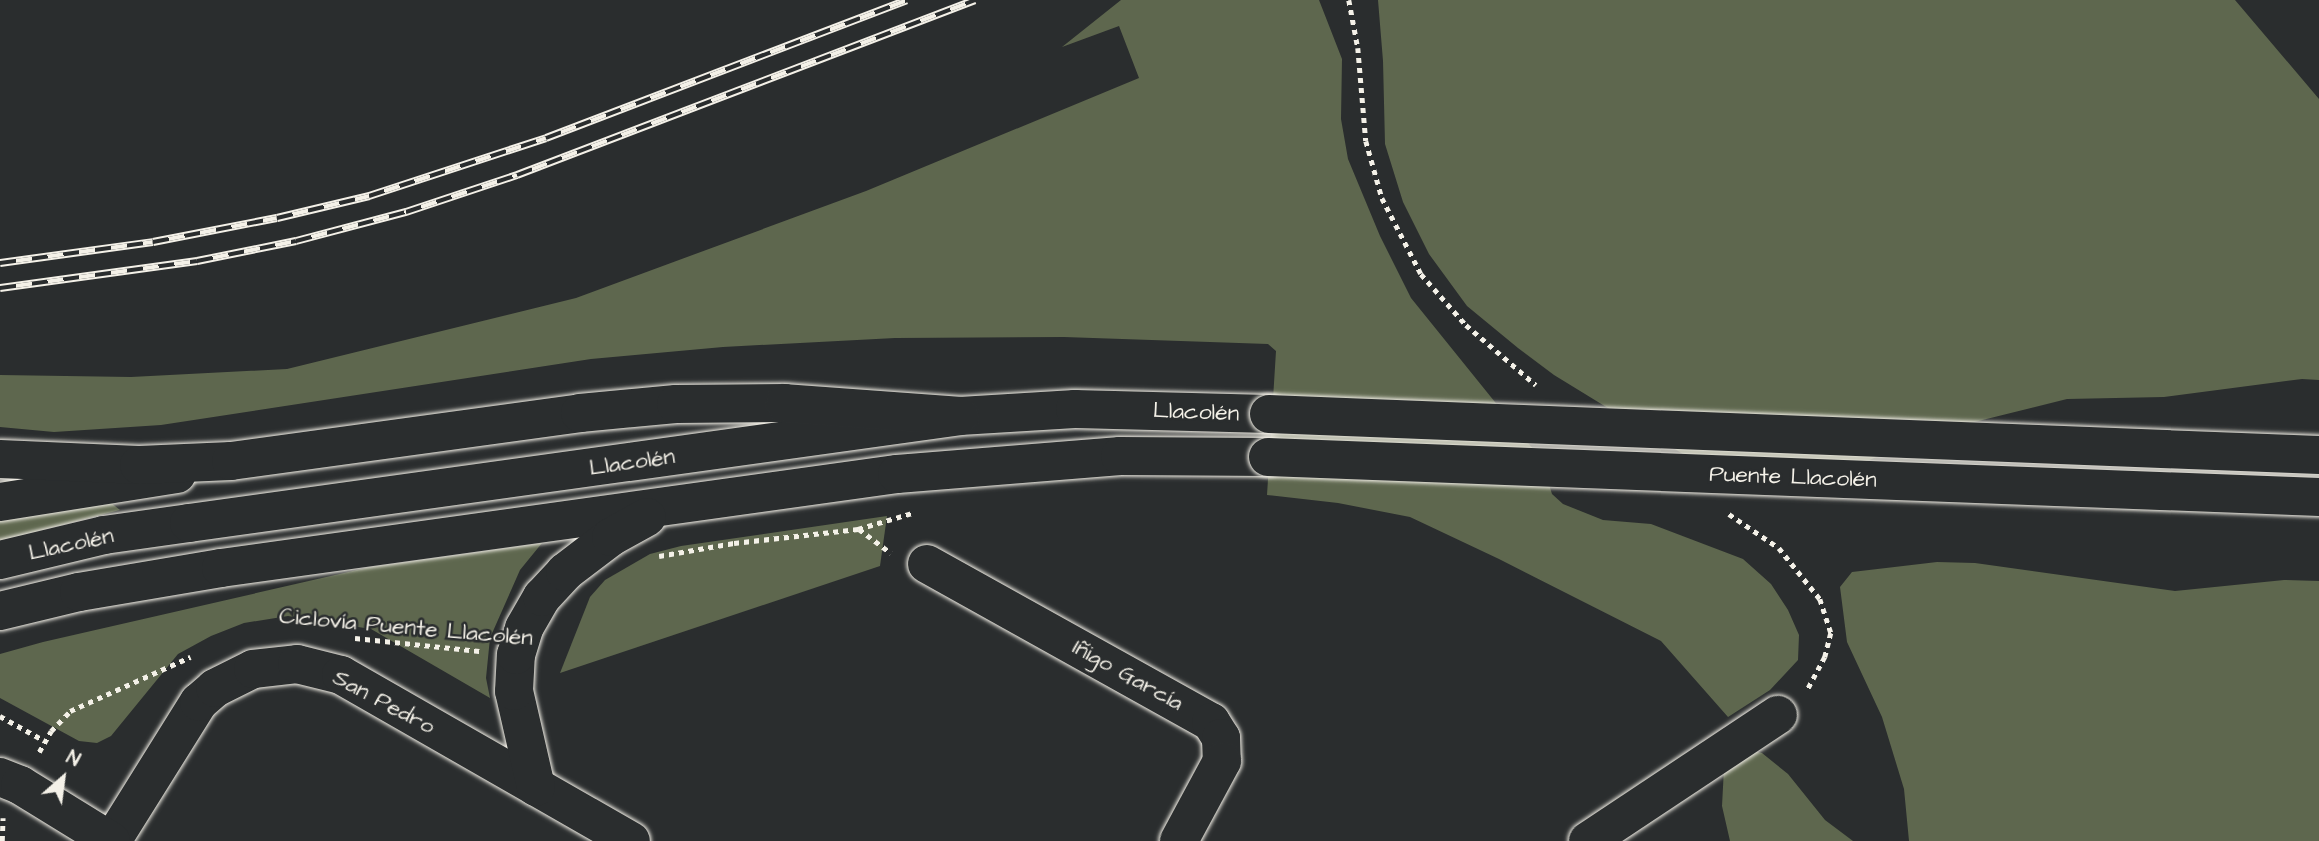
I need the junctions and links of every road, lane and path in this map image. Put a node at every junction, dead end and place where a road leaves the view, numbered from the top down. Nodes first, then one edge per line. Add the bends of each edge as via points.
1 (1349, 0) edge
2 (1538, 387) dead end
3 (1269, 414) joint
4 (960, 416) junction
5 (2319, 455) edge
6 (1268, 457) joint
7 (0, 459) edge
8 (231, 461) junction
9 (2319, 497) edge
10 (0, 502) edge
11 (664, 508) junction
12 (1721, 508) dead end
13 (858, 529) dead end
14 (0, 560) edge
15 (647, 560) dead end
16 (928, 564) dead end
17 (0, 611) edge
18 (351, 638) dead end
19 (516, 655) junction
20 (191, 656) dead end
21 (1778, 715) joint
22 (0, 716) edge
23 (45, 741) junction
24 (7, 774) edge
25 (536, 787) junction
26 (2, 841) edge
27 (112, 841) edge
28 (631, 841) edge
29 (1179, 841) edge
30 (1588, 841) edge

1 - 2 path via 1366,141 1382,198 1421,274 1466,325
3 - 4 main road, Llacolén via 1075,409
3 - 5 main road, Puente Llacolén, bridge
4 - 8 main road via 785,403 676,404
4 - 14 main road, Llacolén via 104,535
6 - 9 main road, Puente Llacolén, bridge
6 - 11 main road, Llacolén via 1061,458 897,474
7 - 8 main road via 139,465
8 - 10 main road via 162,478
11 - 17 main road, Llacolén via 208,570
11 - 19 main road via 611,537 565,572 532,613
12 - 21 path via 1779,548 1820,599 1831,633 1811,688
13 - 15 path via 734,543
16 - 29 main road, Iñigo García via 1211,722 1221,738 1222,761
18 - 19 path, Ciclovía Puente Llacolén
19 - 25 main road via 516,707
20 - 23 path via 70,711
21 - 30 main road
22 - 23 path
23 - 24 path
24 - 26 path
24 - 27 main road
25 - 27 main road, San Pedro via 341,675 297,664 275,665 233,677 199,702
25 - 28 main road, San Pedro

